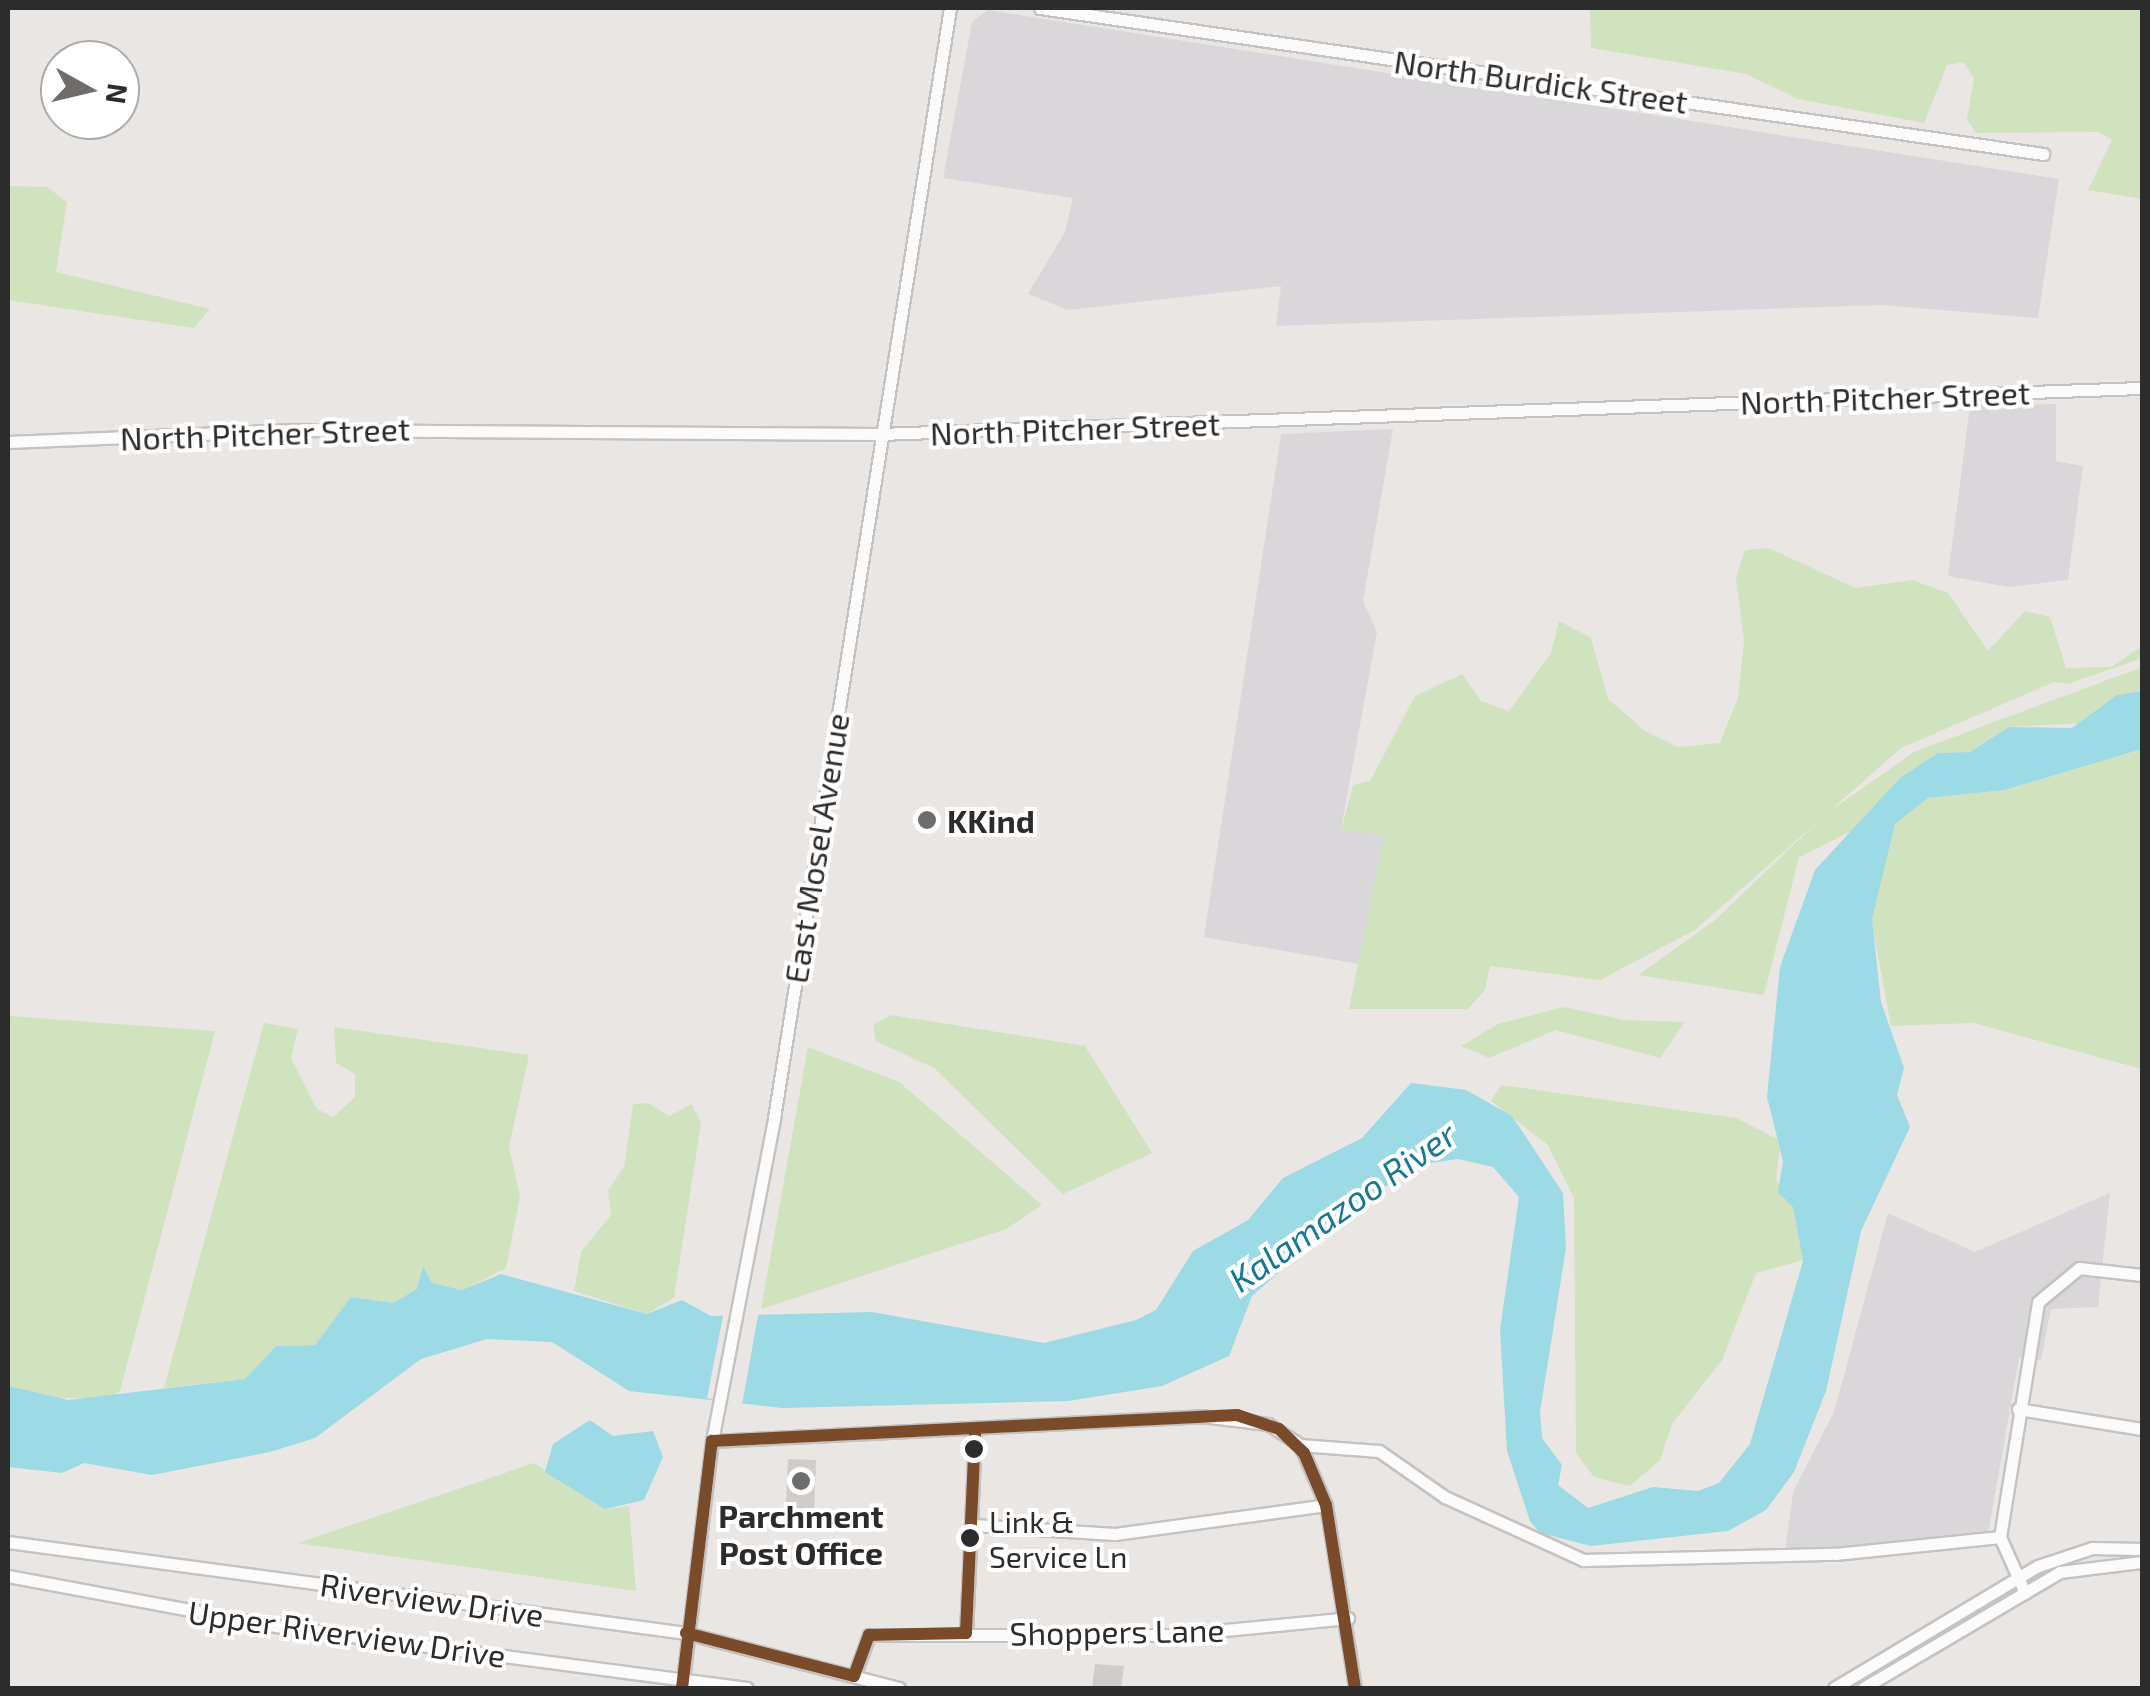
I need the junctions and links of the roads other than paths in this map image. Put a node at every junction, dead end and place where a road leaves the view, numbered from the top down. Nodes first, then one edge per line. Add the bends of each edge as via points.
1 (950, 8) edge
2 (1040, 8) edge
3 (2042, 154) dead end
4 (2142, 388) edge
5 (880, 434) junction
6 (8, 442) edge
7 (2142, 1276) edge
8 (2018, 1409) junction
9 (2142, 1429) edge
10 (975, 1430) junction
11 (712, 1441) junction
12 (1300, 1445) junction
13 (1326, 1506) junction
14 (972, 1524) junction
15 (2000, 1537) junction
16 (8, 1542) edge
17 (2142, 1550) edge
18 (2142, 1562) edge
19 (8, 1576) edge
20 (2018, 1578) junction
21 (2025, 1592) junction
22 (1348, 1618) junction
23 (686, 1633) junction
24 (966, 1634) junction
25 (854, 1676) junction
26 (683, 1684) edge
27 (748, 1688) edge
28 (899, 1688) edge
29 (1356, 1688) edge
30 (1834, 1688) edge
31 (1862, 1688) edge

1 - 5 street, East Mosel Avenue
2 - 3 street, North Burdick Street
4 - 5 street, North Pitcher Street
5 - 6 street, North Pitcher Street via 296,430
5 - 11 street, East Mosel Avenue
7 - 8 street via 2079,1268 2043,1292
8 - 9 street
8 - 15 street
10 - 11 street
10 - 12 street via 1236,1415
10 - 14 street
11 - 23 street, East Mosel Avenue
12 - 13 street
12 - 15 street via 1379,1452 1445,1496 1583,1560 1835,1554
13 - 14 street via 1115,1534
13 - 22 street
14 - 24 street
15 - 20 street
16 - 23 street, Riverview Drive
17 - 20 street via 2092,1548
18 - 21 street via 2060,1572
19 - 26 street, Upper Riverview Drive via 276,1626
20 - 21 street
20 - 30 street
21 - 31 street
22 - 24 street, Shoppers Lane via 1174,1634
22 - 29 street
23 - 25 street, Riverview Drive
23 - 26 street, East Mosel Avenue
24 - 25 street, Shoppers Lane via 870,1634
25 - 28 street, Riverview Drive
26 - 27 street, Upper Riverview Drive

